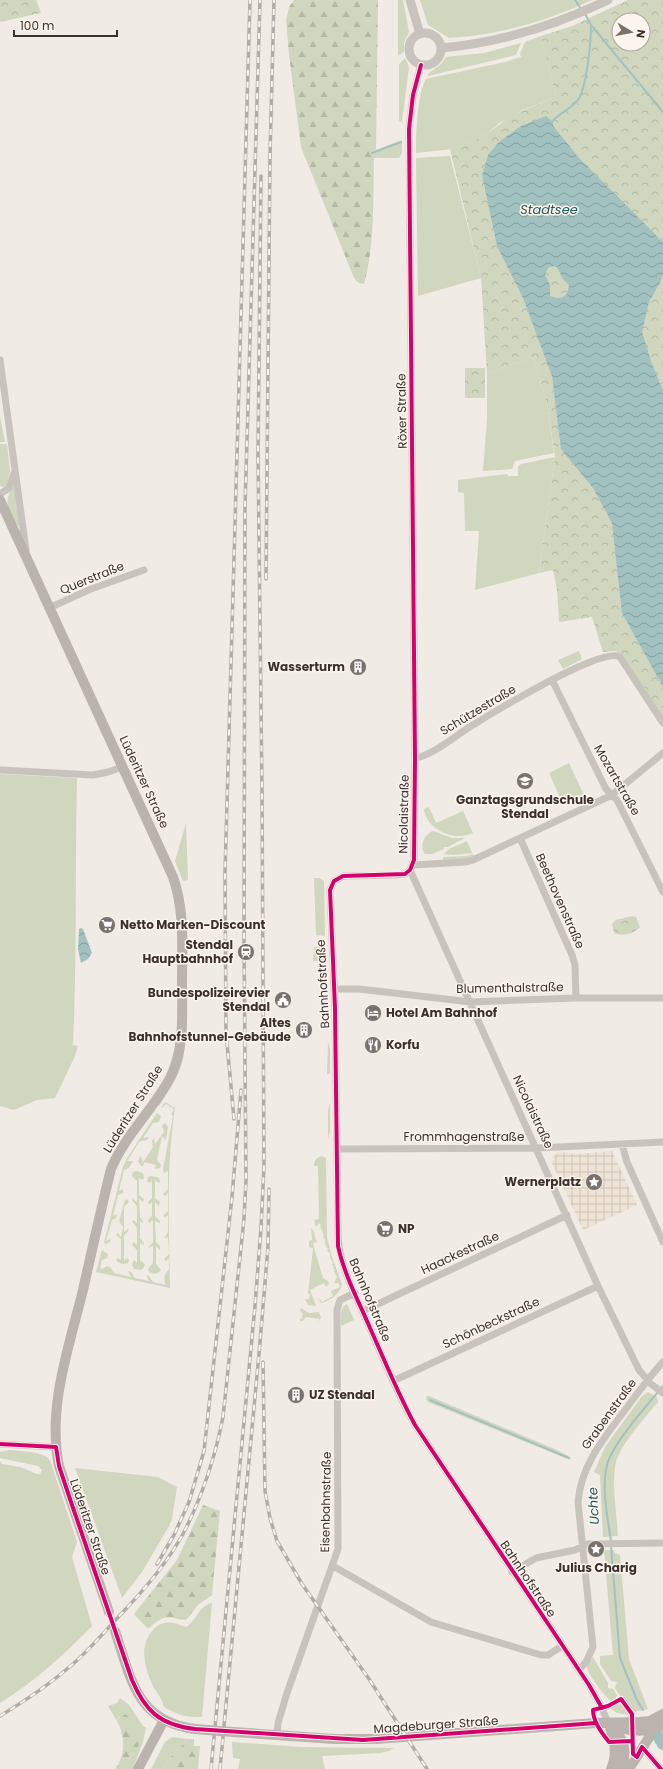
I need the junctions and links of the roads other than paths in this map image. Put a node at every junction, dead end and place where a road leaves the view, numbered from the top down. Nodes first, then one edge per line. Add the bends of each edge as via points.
1 (410, 0) edge
2 (608, 0) edge
3 (420, 34) junction
4 (441, 48) junction
5 (420, 65) junction
6 (0, 360) edge
7 (15, 465) junction
8 (0, 494) edge
9 (0, 500) edge
10 (28, 562) junction
11 (144, 570) dead end
12 (49, 608) junction
13 (552, 680) junction
14 (663, 723) edge
15 (663, 753) edge
16 (415, 758) junction
17 (122, 767) junction
18 (0, 770) edge
19 (612, 795) junction
20 (520, 838) junction
21 (412, 867) junction
22 (663, 892) edge
23 (334, 989) junction
24 (576, 998) junction
25 (663, 998) edge
26 (471, 1002) junction
27 (663, 1142) edge
28 (622, 1144) junction
29 (537, 1148) junction
30 (337, 1149) junction
31 (567, 1215) junction
32 (663, 1242) edge
33 (598, 1286) junction
34 (355, 1293) junction
35 (362, 1311) junction
36 (663, 1362) edge
37 (393, 1381) junction
38 (650, 1383) junction
39 (663, 1393) edge
40 (0, 1444) edge
41 (56, 1448) junction
42 (663, 1543) edge
43 (582, 1546) junction
44 (333, 1566) junction
45 (512, 1572) junction
46 (109, 1612) dead end
47 (115, 1631) dead end
48 (562, 1646) junction
49 (579, 1670) junction
50 (663, 1714) edge
51 (164, 1720) junction
52 (608, 1723) junction
53 (659, 1726) edge
54 (277, 1735) junction
55 (642, 1748) junction
56 (615, 1768) edge
57 (138, 1769) edge
58 (629, 1769) edge
59 (661, 1769) edge

1 - 3 street
2 - 4 street via 542,28 473,45
3 - 4 street via 434,36 440,42
3 - 5 street via 413,39 409,50 413,60
4 - 5 street via 435,62
5 - 16 street, Röxer Straße via 409,129
6 - 7 street
7 - 8 street via 11,484
7 - 10 street
9 - 10 main road, Lüderitzer Straße
10 - 12 main road, Lüderitzer Straße
11 - 12 street, Querstraße via 91,589
12 - 17 main road, Lüderitzer Straße
13 - 14 street, Schützestraße via 596,658 617,655
13 - 16 street, Schützestraße
13 - 19 street, Mozartstraße via 606,789
15 - 19 street
16 - 21 street, Nicolaistraße
17 - 18 street via 93,775
17 - 41 main road, Lüderitzer Straße via 173,877 179,898 182,929 180,1043 169,1078 125,1143 111,1169 65,1364 55,1424
19 - 20 street
19 - 22 street, Mozartstraße via 618,800
20 - 21 street via 473,860
20 - 24 street, Beethovenstraße via 572,955 575,965
21 - 23 street, Bahnhofstraße via 404,874 398,875 343,876 332,884 330,894
21 - 26 street, Nicolaistraße
23 - 26 street, Blumenthalstraße via 359,989
23 - 30 street, Bahnhofstraße
24 - 25 street, Blumenthalstraße
24 - 26 street, Blumenthalstraße
26 - 29 street, Nicolaistraße
27 - 28 street, Frommhagenstraße
28 - 29 street, Frommhagenstraße
28 - 32 street via 627,1162
29 - 30 street, Frommhagenstraße
29 - 31 street, Nicolaistraße
30 - 34 street, Bahnhofstraße via 338,1246
31 - 33 street, Nicolaistraße
31 - 35 street, Haackestraße
33 - 37 street, Schönbeckstraße
33 - 38 street, Nicolaistraße via 639,1370
34 - 35 street, Bahnhofstraße
34 - 44 street, Eisenbahnstraße via 340,1300 337,1306 338,1539 337,1556
35 - 37 street, Bahnhofstraße
36 - 38 street, Grabenstraße
37 - 45 street, Bahnhofstraße via 423,1439
38 - 39 street, Nicolaistraße
38 - 43 street, Grabenstraße via 597,1447 585,1471 578,1502
40 - 41 street
41 - 46 main road, Lüderitzer Straße via 67,1490
42 - 43 street
43 - 45 street via 575,1550 536,1558
43 - 49 street, Grabenstraße via 593,1647
44 - 48 street via 440,1625 541,1655
44 - 54 street, Eisenbahnstraße via 287,1693
45 - 48 street, Bahnhofstraße
47 - 51 main road via 139,1695 149,1710
48 - 49 street, Bahnhofstraße
49 - 52 street, Bahnhofstraße via 599,1701
50 - 52 main road via 645,1722
51 - 54 main road, bridge via 195,1729
51 - 57 main road
52 - 53 main road, Magdeburger Straße via 636,1731
52 - 54 main road, Magdeburger Straße via 376,1740
52 - 56 main road via 619,1733 623,1741 624,1754
53 - 55 main road
55 - 58 main road
55 - 59 street

